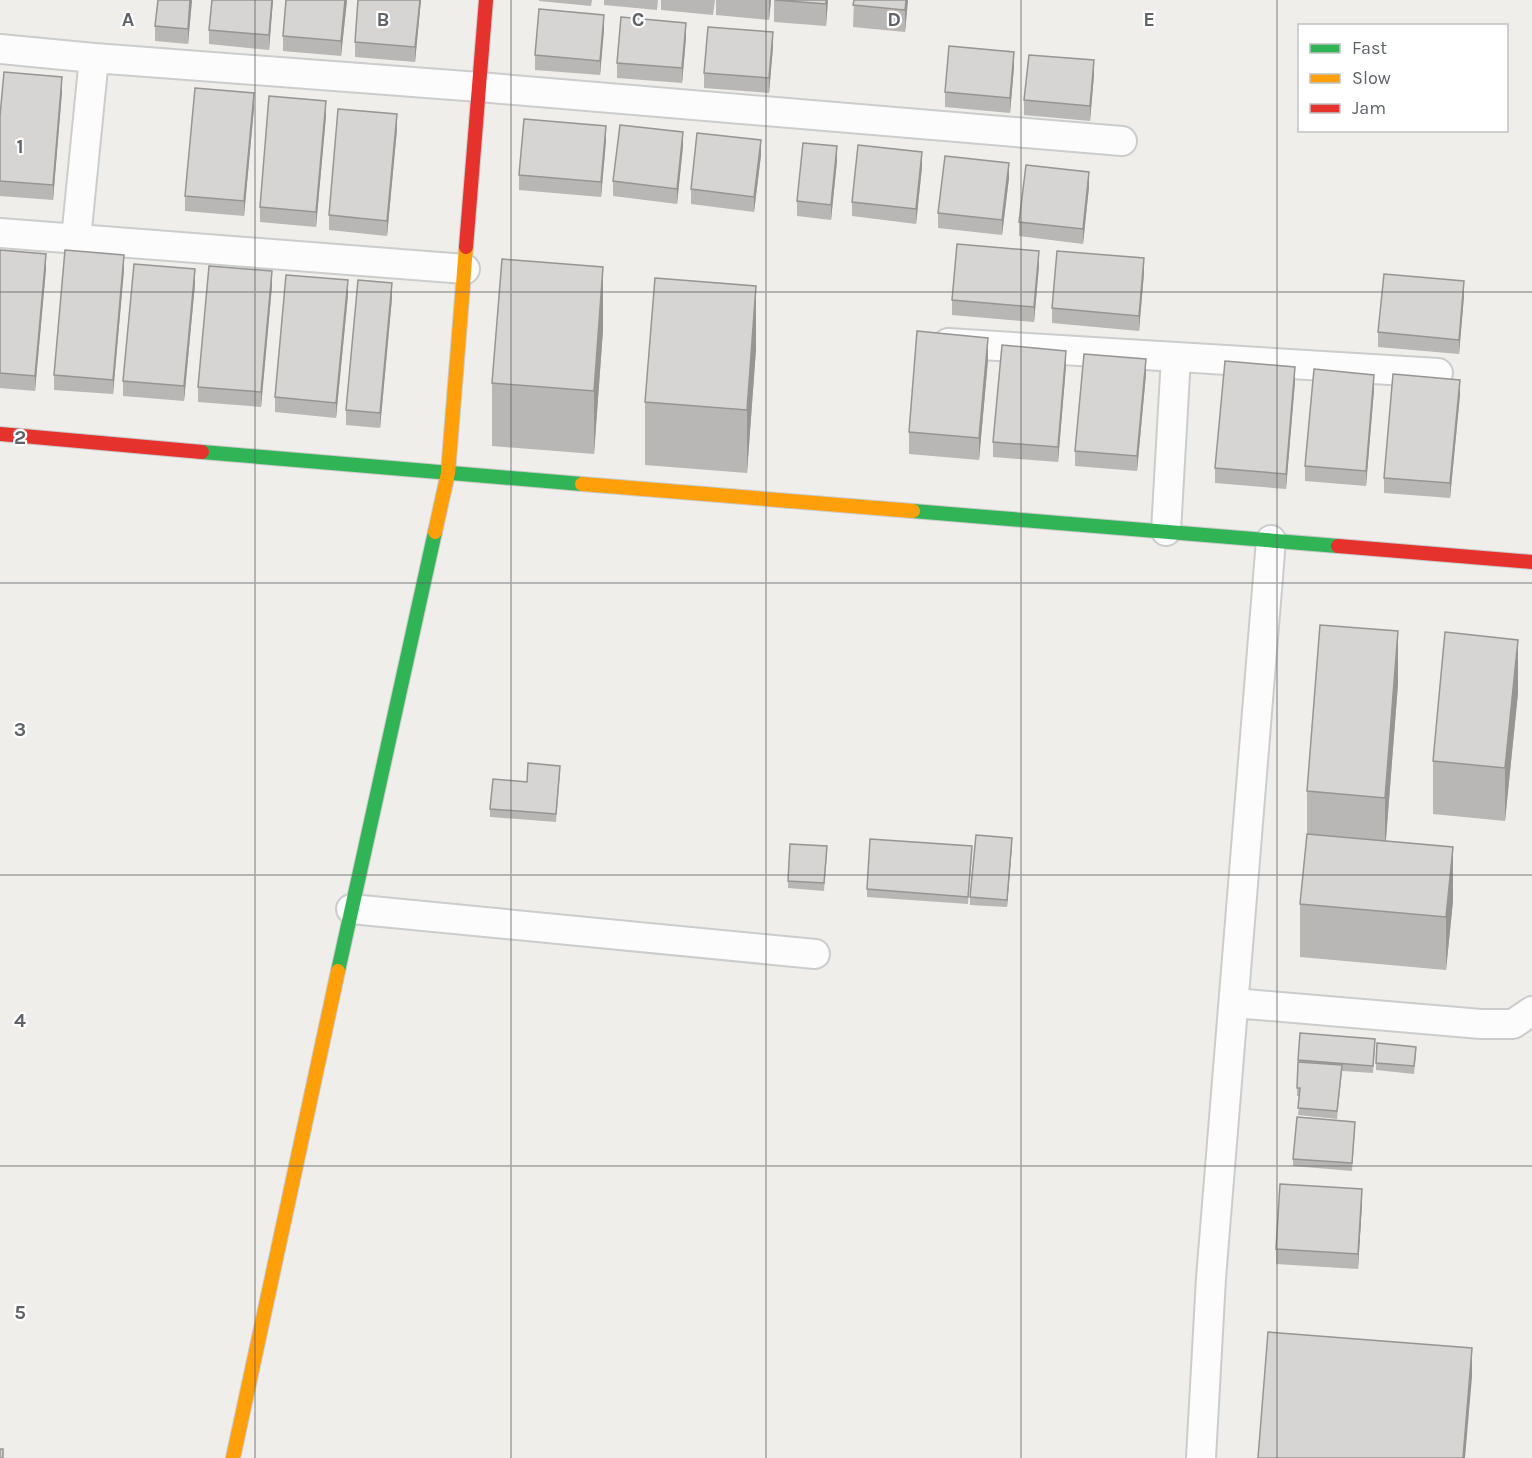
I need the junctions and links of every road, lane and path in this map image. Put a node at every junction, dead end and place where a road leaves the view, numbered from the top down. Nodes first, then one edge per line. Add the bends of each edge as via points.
1 (486, 0) edge
2 (0, 49) edge
3 (94, 58) junction
4 (479, 87) junction
5 (1122, 141) dead end
6 (0, 233) edge
7 (76, 238) junction
8 (465, 269) junction
9 (922, 341) edge
10 (1176, 357) junction
11 (1438, 374) dead end
12 (0, 434) edge
13 (448, 473) junction
14 (1166, 531) junction
15 (1271, 540) junction
16 (1532, 562) edge
17 (351, 909) junction
18 (814, 954) dead end
19 (1234, 1003) junction
20 (1532, 1011) edge
21 (233, 1458) edge
22 (1201, 1458) edge

1 - 4 street
2 - 3 street
3 - 4 street
3 - 7 street
4 - 5 street
4 - 8 street
6 - 7 street
7 - 8 street
8 - 13 street
9 - 10 street
10 - 11 street
10 - 14 street
12 - 13 street
13 - 14 street
13 - 17 street
14 - 15 street
15 - 16 street
15 - 19 street
17 - 18 street
17 - 21 street
19 - 20 street via 1481,1024 1513,1024
19 - 22 street via 1211,1278

